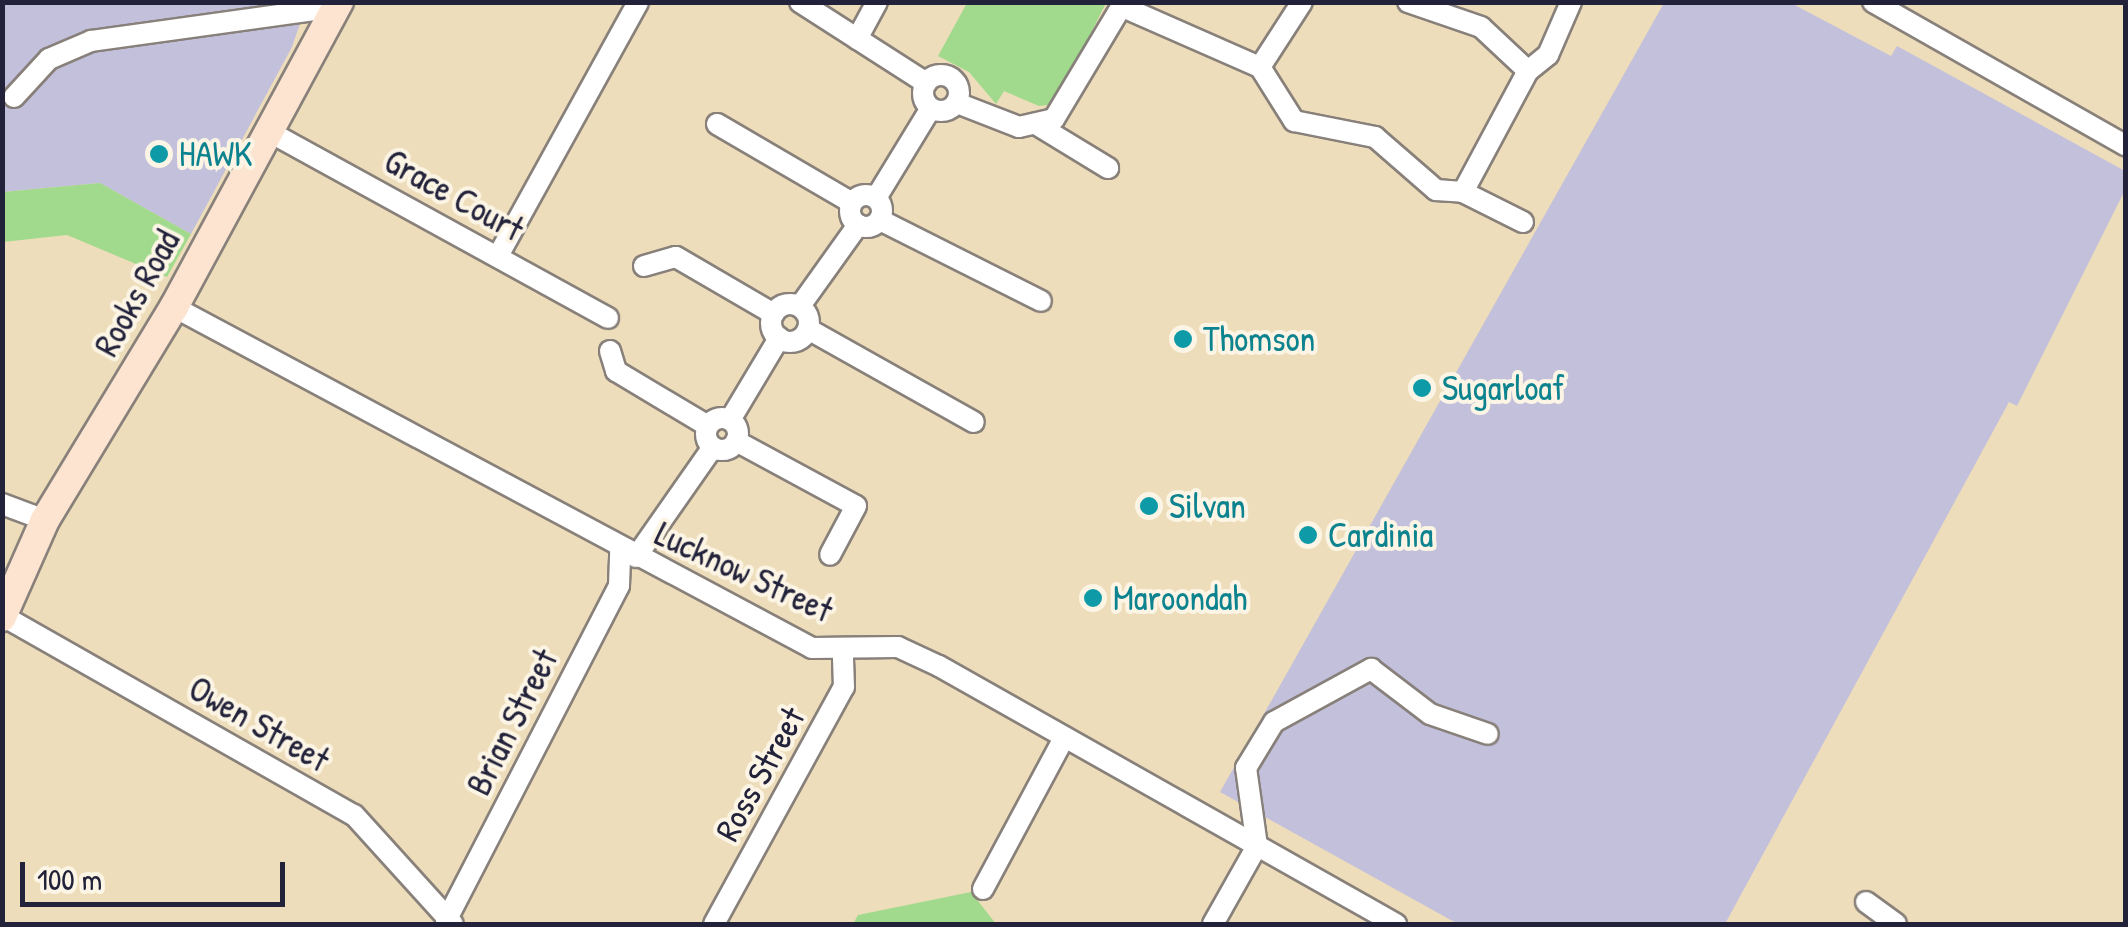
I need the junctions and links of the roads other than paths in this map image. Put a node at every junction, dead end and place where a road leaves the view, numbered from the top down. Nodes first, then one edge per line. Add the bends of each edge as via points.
1 (638, 2) edge
2 (800, 2) edge
3 (876, 2) edge
4 (1302, 2) edge
5 (1408, 2) edge
6 (1571, 2) edge
7 (1873, 2) edge
8 (338, 4) edge
9 (1123, 5) edge
10 (857, 38) junction
11 (1260, 67) junction
12 (1528, 72) junction
13 (926, 83) junction
14 (14, 97) dead end
15 (956, 103) junction
16 (931, 108) junction
17 (717, 124) dead end
18 (1039, 126) junction
19 (268, 131) junction
20 (2126, 146) edge
21 (1108, 168) dead end
22 (1464, 192) junction
23 (876, 198) junction
24 (852, 203) junction
25 (880, 220) junction
26 (1524, 222) dead end
27 (858, 224) junction
28 (498, 256) junction
29 (644, 266) dead end
30 (1041, 301) dead end
31 (800, 306) junction
32 (174, 307) junction
33 (774, 314) junction
34 (608, 318) dead end
35 (808, 329) junction
36 (779, 338) junction
37 (610, 351) dead end
38 (974, 422) dead end
39 (708, 426) junction
40 (733, 431) junction
41 (713, 448) junction
42 (2, 504) edge
43 (45, 520) junction
44 (628, 553) junction
45 (830, 555) dead end
46 (3, 617) edge
47 (843, 650) junction
48 (1488, 734) dead end
49 (1064, 738) junction
50 (1257, 846) junction
51 (984, 888) dead end
52 (1866, 902) dead end
53 (449, 923) edge
54 (714, 924) edge
55 (1213, 924) edge
56 (1396, 924) edge
57 (1896, 924) edge

1 - 28 street
2 - 10 street
3 - 10 street
4 - 11 street
5 - 12 street via 1481,27
6 - 12 street via 1548,55
7 - 20 street
8 - 14 street via 91,41 49,59
8 - 19 street, Rooks Road
9 - 11 street
9 - 18 street via 1066,107
10 - 13 street
11 - 22 street via 1294,122 1375,137 1436,190
12 - 22 street
13 - 15 street via 951,78
13 - 16 street
15 - 16 street
15 - 18 street
16 - 23 street
17 - 24 street
18 - 21 street
19 - 28 street, Grace Court
19 - 32 street, Rooks Road
22 - 26 street
23 - 24 street
23 - 25 street
24 - 27 street
25 - 27 street
25 - 30 street
27 - 31 street
28 - 34 street, Grace Court
29 - 33 street via 676,257
31 - 33 street
31 - 35 street
32 - 43 street, Rooks Road
32 - 44 street, Lucknow Street
33 - 36 street
35 - 36 street via 799,340
35 - 38 street
36 - 40 street
37 - 39 street via 616,371
39 - 40 street
39 - 41 street
40 - 41 street
40 - 45 street via 856,506
41 - 44 street
42 - 43 street
43 - 46 street, Rooks Road
44 - 47 street, Lucknow Street via 812,648
44 - 53 street, Brian Street via 618,586
46 - 53 street, Owen Street via 354,815
47 - 49 street, Lucknow Street via 898,647
47 - 54 street, Ross Street via 844,687
48 - 50 street via 1430,714 1384,674 1355,671 1261,736 1246,768
49 - 50 street, Lucknow Street
49 - 51 street
50 - 55 street
50 - 56 street, Lucknow Street
52 - 57 street

